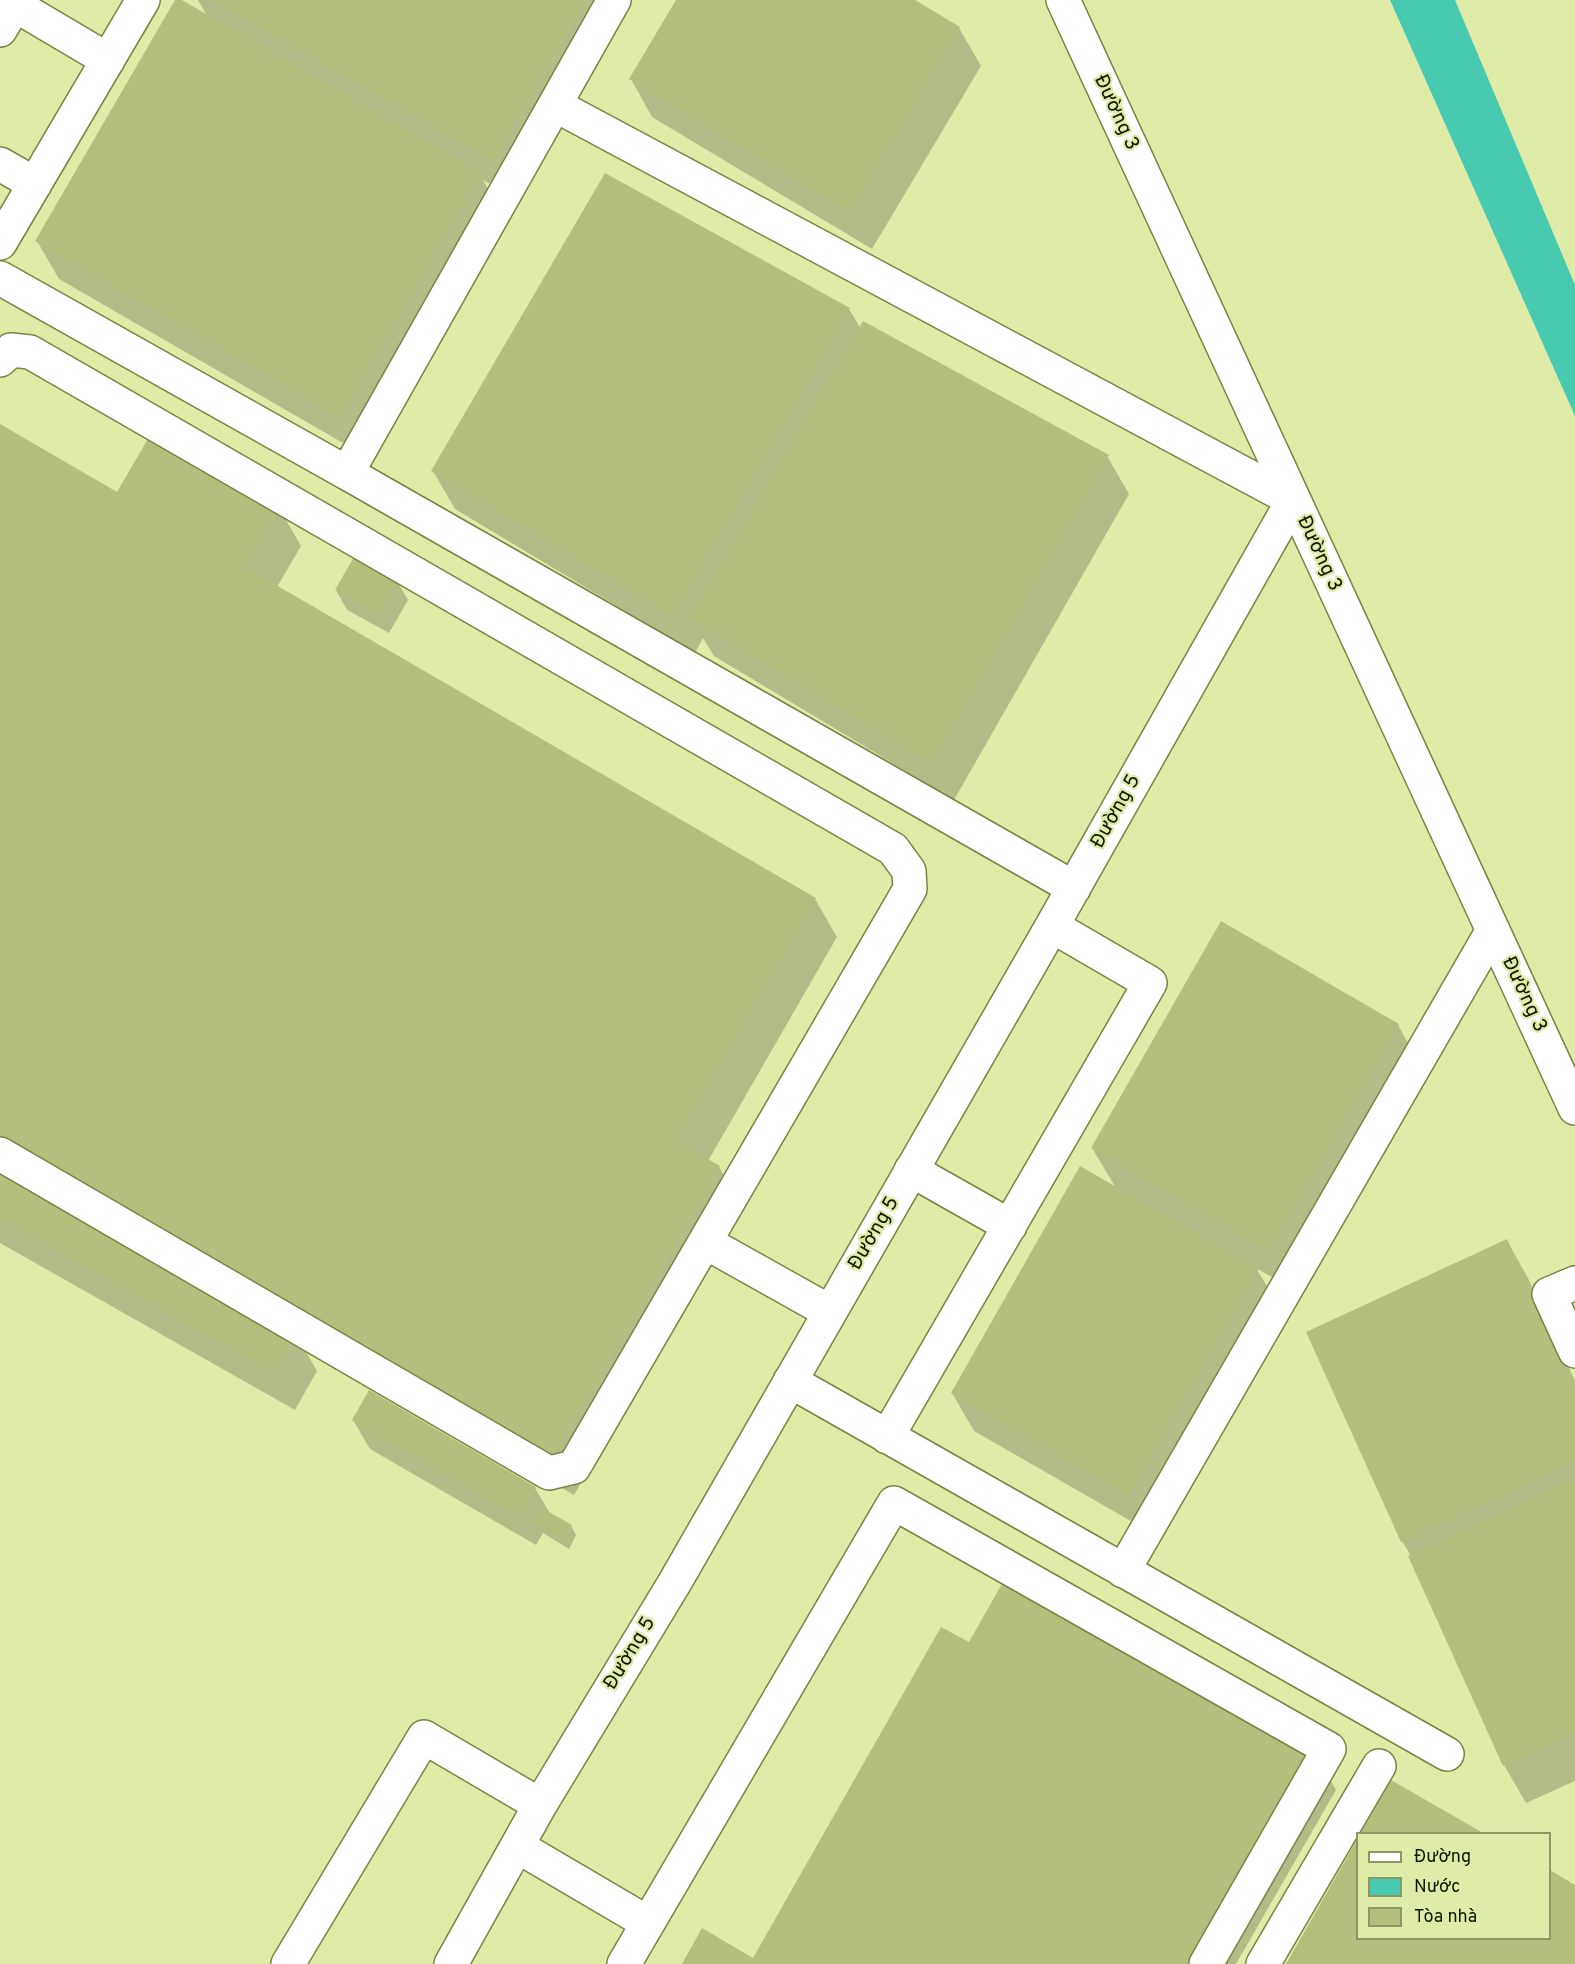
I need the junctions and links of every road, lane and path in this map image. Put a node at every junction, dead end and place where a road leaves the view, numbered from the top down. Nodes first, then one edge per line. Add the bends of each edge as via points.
1 (143, 0) edge
2 (614, 0) edge
3 (1063, 0) edge
4 (11, 12) edge
5 (108, 60) junction
6 (555, 105) junction
7 (0, 164) edge
8 (35, 184) junction
9 (0, 243) edge
10 (0, 278) edge
11 (0, 360) edge
12 (346, 473) junction
13 (1293, 500) junction
14 (1074, 888) junction
15 (1052, 926) junction
16 (1493, 930) junction
17 (1575, 1108) edge
18 (0, 1154) edge
19 (911, 1170) junction
20 (1010, 1226) junction
21 (705, 1242) junction
22 (1575, 1282) edge
23 (830, 1312) junction
24 (1575, 1351) edge
25 (790, 1381) junction
26 (887, 1437) junction
27 (1123, 1571) junction
28 (1447, 1754) dead end
29 (1379, 1766) dead end
30 (540, 1805) junction
31 (517, 1846) junction
32 (648, 1923) junction
33 (288, 1964) edge
34 (452, 1964) edge
35 (624, 1964) edge
36 (1206, 1964) edge
37 (1263, 1964) edge

1 - 5 street
2 - 6 street
3 - 13 street, Đường 3
4 - 5 street
5 - 8 street
6 - 12 street
6 - 13 street
7 - 8 street
8 - 9 street
10 - 12 street
11 - 21 street via 11,350 30,352 893,849 909,871 910,890
12 - 14 street
13 - 14 street, Đường 5
13 - 16 street, Đường 3
14 - 15 street, Đường 5
15 - 19 street, Đường 5
15 - 20 street via 1150,983
16 - 17 street, Đường 3
16 - 27 street
18 - 21 street via 549,1473 574,1467
19 - 20 street
19 - 23 street, Đường 5
20 - 26 street
21 - 23 street
22 - 24 street via 1549,1294
23 - 25 street, Đường 5
25 - 26 street
25 - 30 street, Đường 5 via 675,1582
26 - 27 street
27 - 28 street
29 - 37 street
30 - 31 street, Đường 5
30 - 33 street via 424,1737
31 - 32 street
31 - 34 street, Đường 5
32 - 35 street
32 - 36 street via 894,1503 1329,1749

